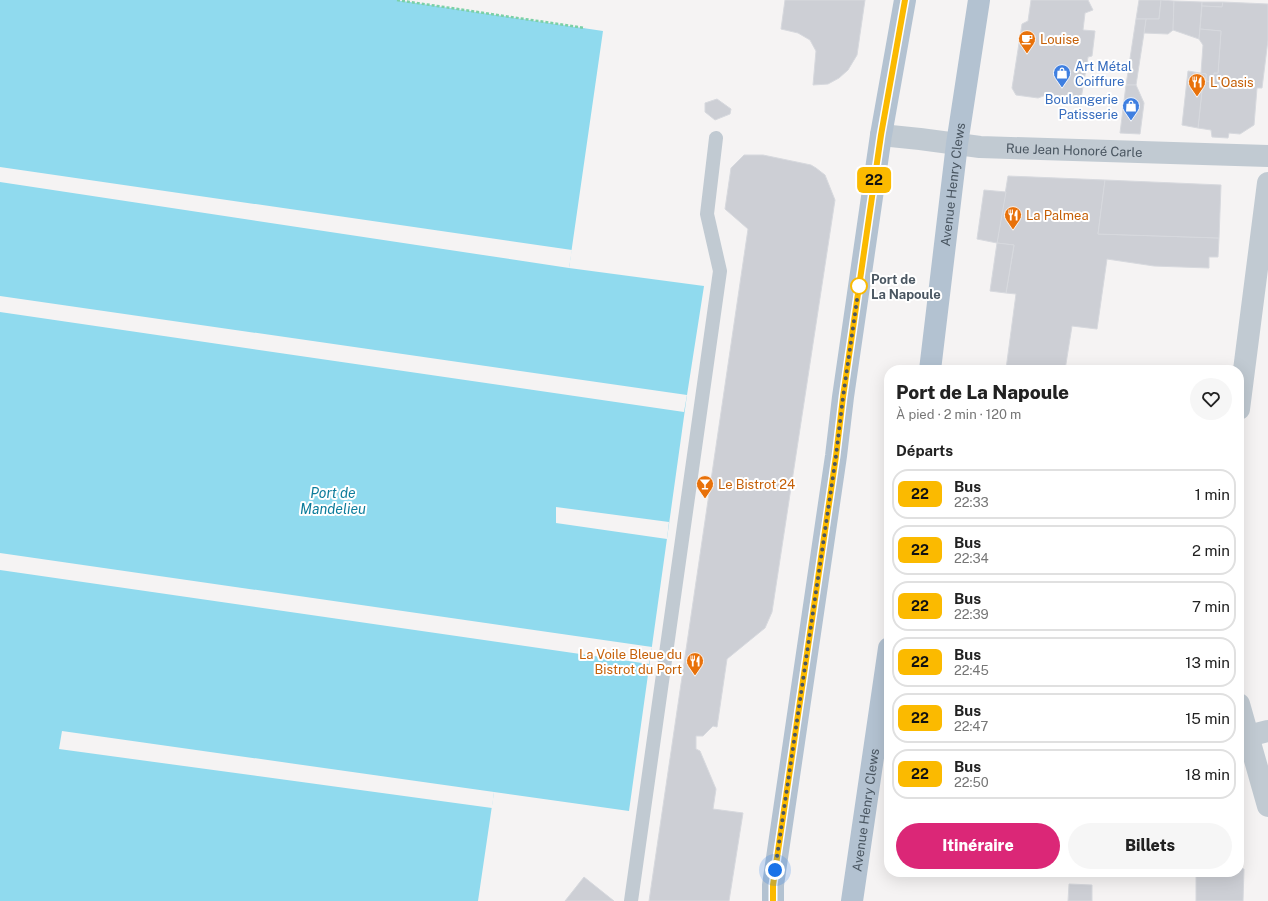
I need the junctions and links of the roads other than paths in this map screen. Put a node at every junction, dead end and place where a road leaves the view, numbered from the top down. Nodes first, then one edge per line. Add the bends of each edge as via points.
1 (905, 0) edge
2 (979, 0) edge
3 (881, 135) junction
4 (716, 138) dead end
5 (957, 144) junction
6 (1268, 156) edge
7 (1268, 182) edge
8 (931, 365) edge
9 (1244, 370) edge
10 (884, 682) edge
11 (1244, 712) edge
12 (1258, 734) edge
13 (1268, 806) edge
14 (630, 901) edge
15 (773, 901) edge
16 (852, 901) edge

1 - 3 main road
2 - 5 main road, Avenue Henry Clews
3 - 5 street, Rue Jean Honoré Carle
3 - 15 main road via 773,885
4 - 14 lane via 707,214 720,271
5 - 6 street, Rue Jean Honoré Carle via 980,147
5 - 8 main road, Avenue Henry Clews
7 - 9 street
10 - 16 main road, Avenue Henry Clews
11 - 12 street
12 - 13 street

